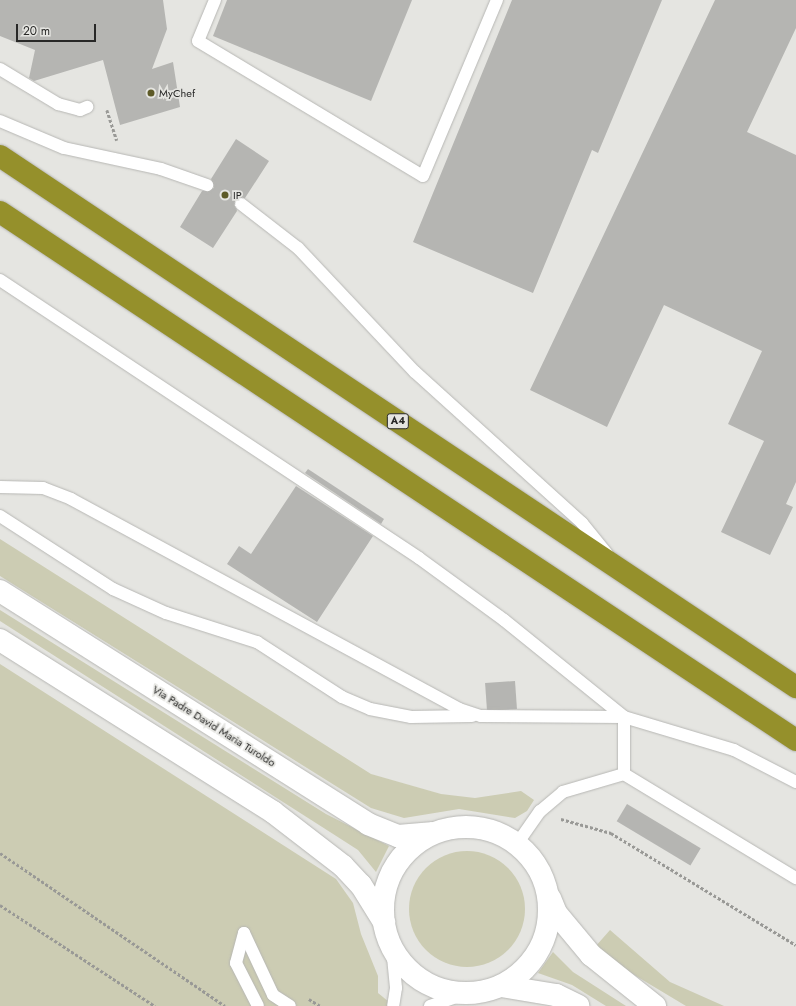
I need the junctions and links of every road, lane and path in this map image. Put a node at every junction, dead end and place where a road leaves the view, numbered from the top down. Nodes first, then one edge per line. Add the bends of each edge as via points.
1 (215, 0) edge
2 (497, 0) edge
3 (0, 69) edge
4 (87, 107) joint
5 (0, 122) edge
6 (0, 156) edge
7 (125, 162) junction
8 (207, 185) dead end
9 (242, 204) dead end
10 (0, 212) edge
11 (0, 280) edge
12 (0, 487) edge
13 (0, 516) edge
14 (618, 567) junction
15 (0, 591) edge
16 (0, 640) edge
17 (796, 688) edge
18 (481, 716) junction
19 (624, 717) junction
20 (796, 740) edge
21 (624, 774) junction
22 (796, 782) edge
23 (540, 811) junction
24 (436, 832) junction
25 (517, 844) junction
26 (0, 853) edge
27 (796, 878) edge
28 (548, 892) junction
29 (0, 905) edge
30 (384, 923) junction
31 (796, 945) edge
32 (392, 947) junction
33 (501, 986) junction
34 (467, 993) junction
35 (155, 1006) edge
36 (225, 1006) edge
37 (258, 1006) edge
38 (290, 1006) edge
39 (393, 1006) edge
40 (430, 1006) edge
41 (579, 1006) edge
42 (655, 1006) edge

1 - 2 lane via 198,41 423,176
3 - 4 lane via 58,104 80,110
4 - 7 path via 103,100
5 - 7 lane via 64,148
6 - 14 highway, A4
7 - 8 lane via 162,169
9 - 14 lane via 276,227 298,248 415,372 582,523
10 - 20 highway
11 - 19 lane via 419,558 504,620
12 - 18 lane via 43,488 71,499 402,681
13 - 18 lane via 113,589 166,613 257,642 342,697 370,709 411,717
14 - 17 highway, A4
15 - 24 street, Via Padre David Maria Turoldo via 368,824 398,836
16 - 30 street via 273,812 343,866 361,886
18 - 19 lane
19 - 21 lane
19 - 22 lane via 734,750
21 - 23 lane via 563,792
21 - 27 lane
23 - 25 lane
23 - 31 path via 611,833
24 - 25 street, Via Padre David Maria Turoldo via 453,828 481,828
24 - 30 street via 409,849 390,876 383,907
25 - 28 street via 537,865
26 - 36 path
28 - 33 street via 549,925 542,945 527,968
28 - 42 street via 556,913 591,955
29 - 35 path
30 - 32 street
32 - 34 street via 406,967 431,985
32 - 39 lane via 396,988
33 - 34 street
33 - 41 street via 556,995
34 - 40 lane
37 - 38 lane via 241,979 236,962 244,933 273,995

